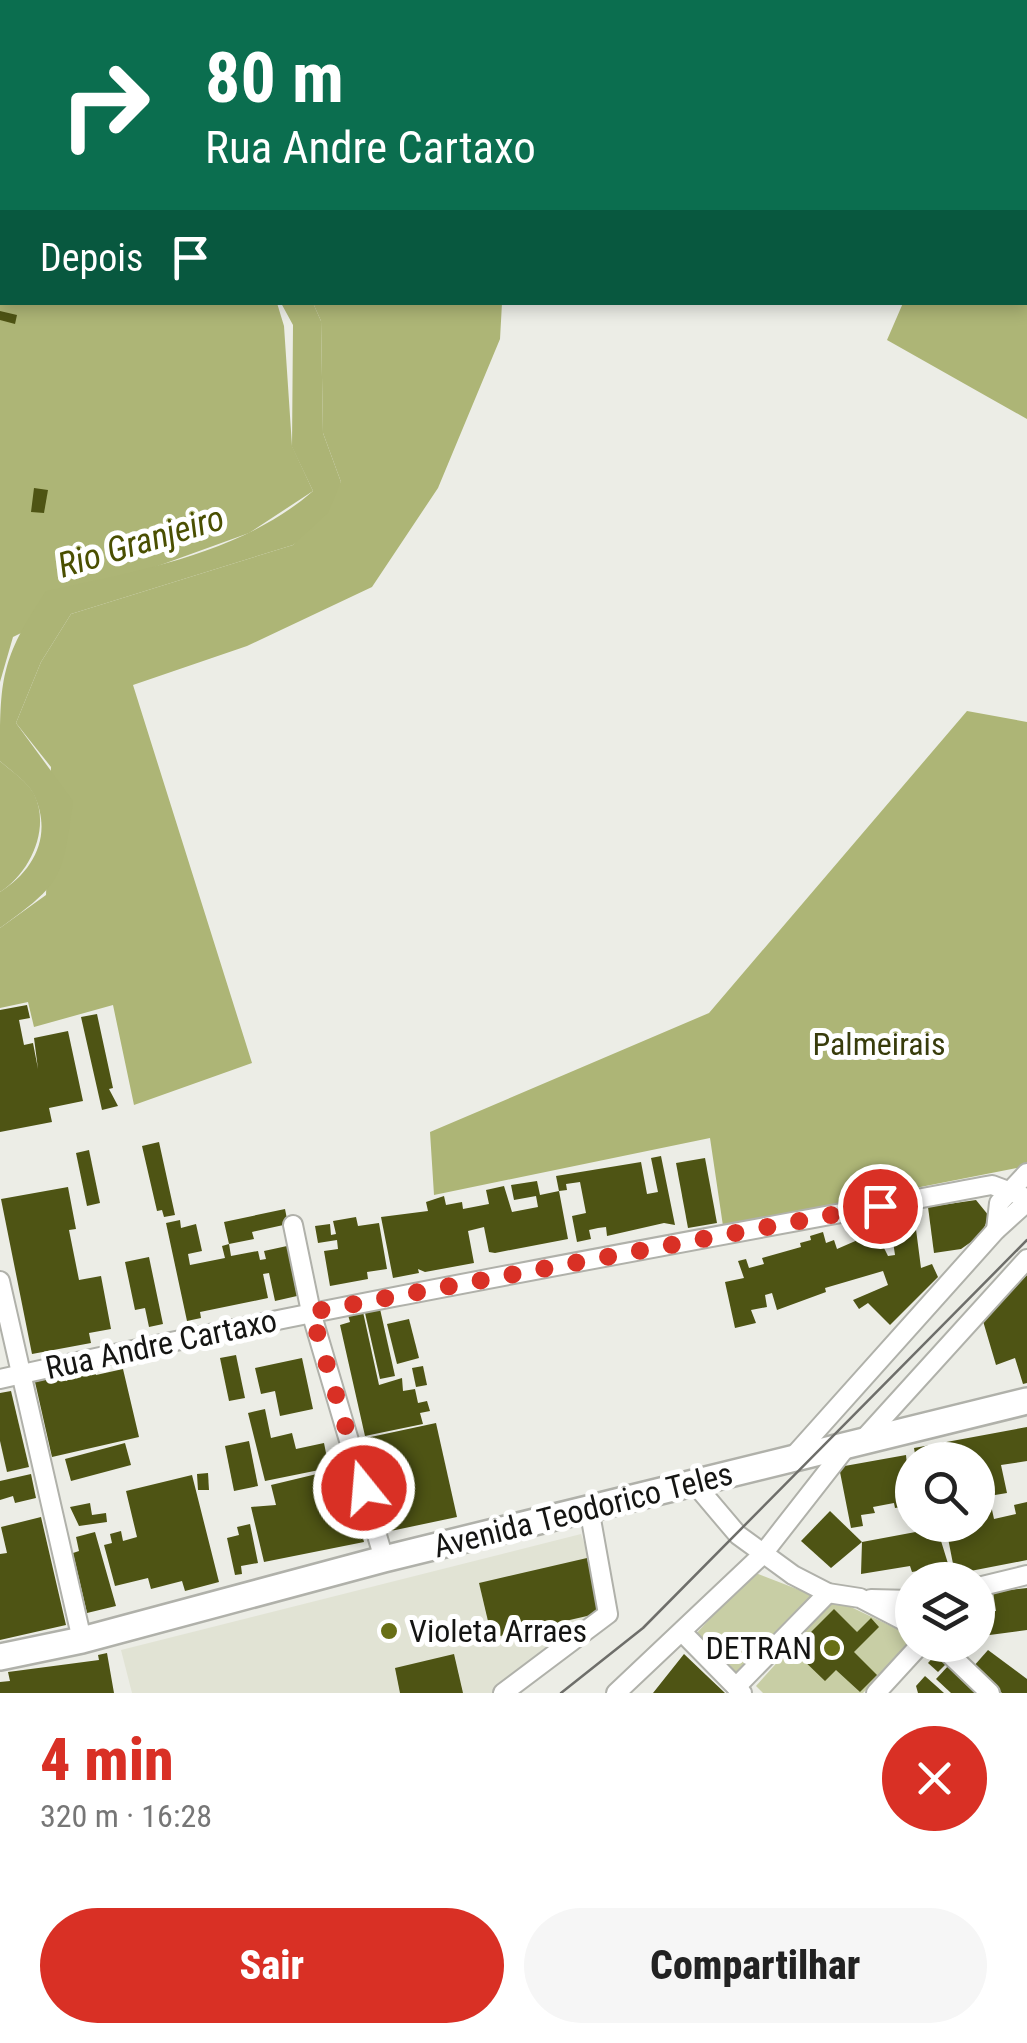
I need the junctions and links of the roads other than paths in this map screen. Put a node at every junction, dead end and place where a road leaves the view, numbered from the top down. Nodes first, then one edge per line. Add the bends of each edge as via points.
1 (1027, 1173) edge
2 (1008, 1190) junction
3 (1027, 1200) edge
4 (293, 1225) dead end
5 (996, 1230) junction
6 (1027, 1259) edge
7 (0, 1282) edge
8 (311, 1312) junction
9 (20, 1374) junction
10 (0, 1379) edge
11 (1027, 1401) edge
12 (854, 1444) junction
13 (791, 1460) junction
14 (694, 1482) junction
15 (589, 1508) junction
16 (762, 1555) junction
17 (384, 1558) junction
18 (1027, 1574) edge
19 (995, 1582) edge
20 (828, 1593) junction
21 (860, 1598) junction
22 (895, 1599) edge
23 (895, 1616) edge
24 (682, 1632) junction
25 (82, 1640) junction
26 (0, 1657) edge
27 (904, 1662) edge
28 (958, 1662) edge
29 (740, 1690) edge
30 (504, 1693) edge
31 (616, 1693) edge
32 (876, 1693) edge
33 (990, 1693) edge

1 - 2 street
2 - 3 street, Rua Andre Cartaxo
2 - 5 street
2 - 8 street, Rua Andre Cartaxo via 992,1186 724,1232
3 - 5 street
4 - 8 street
5 - 13 street
6 - 12 street
7 - 9 street
8 - 9 street, Rua Andre Cartaxo
8 - 17 street
9 - 10 street, Rua Andre Cartaxo
9 - 25 street
11 - 12 main road, Avenida Teodorico Teles
12 - 13 main road, Avenida Teodorico Teles
12 - 16 street
13 - 14 main road, Avenida Teodorico Teles
14 - 15 main road, Avenida Teodorico Teles
14 - 16 street via 714,1511
15 - 17 main road, Avenida Teodorico Teles
15 - 30 street via 608,1614
16 - 20 street
16 - 24 street
17 - 25 main road, Avenida Teodorico Teles
18 - 19 street
20 - 21 street
20 - 29 street
21 - 22 street
21 - 23 street
24 - 29 street
24 - 31 street
25 - 26 main road, Avenida Teodorico Teles
27 - 32 street
28 - 33 street

